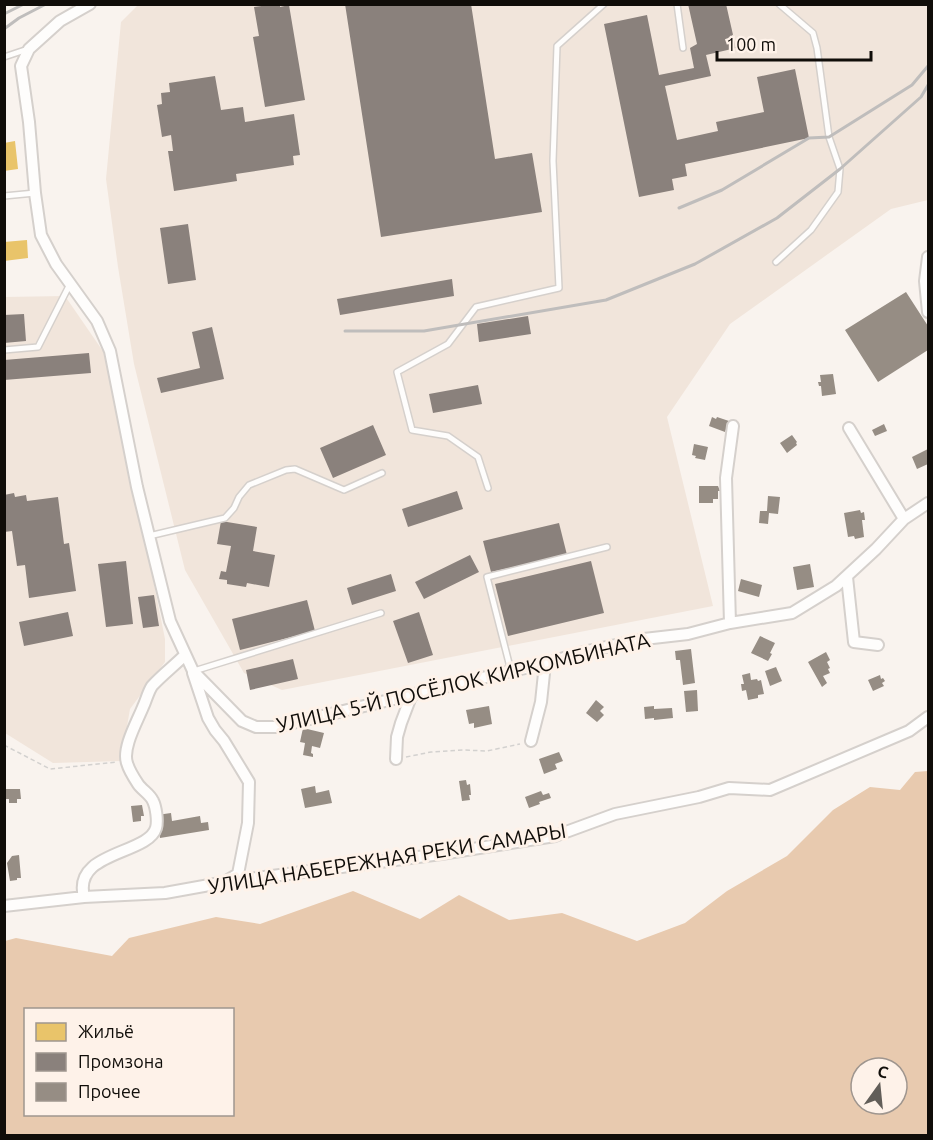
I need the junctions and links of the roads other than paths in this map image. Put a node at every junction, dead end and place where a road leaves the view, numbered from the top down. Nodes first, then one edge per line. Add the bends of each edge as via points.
1 (90, 4) edge
2 (604, 4) edge
3 (677, 4) edge
4 (779, 4) edge
5 (683, 48) dead end
6 (29, 49) junction
7 (4, 57) edge
8 (35, 193) junction
9 (4, 196) edge
10 (928, 257) edge
11 (776, 262) dead end
12 (70, 284) junction
13 (928, 312) edge
14 (4, 350) edge
15 (733, 426) dead end
16 (849, 428) dead end
17 (382, 473) dead end
18 (488, 488) dead end
19 (928, 503) edge
20 (904, 519) junction
21 (149, 536) junction
22 (607, 548) dead end
23 (847, 577) junction
24 (381, 613) dead end
25 (730, 623) junction
26 (878, 645) dead end
27 (185, 655) junction
28 (545, 664) junction
29 (511, 670) junction
30 (193, 671) junction
31 (412, 694) junction
32 (928, 717) edge
33 (531, 741) road end
34 (396, 759) road end
35 (226, 882) junction
36 (84, 897) junction
37 (4, 906) edge

1 - 6 street via 60,21
2 - 18 lane via 557,46 553,161 559,288 476,307 448,344 397,372 412,430 448,436 478,457
3 - 5 lane
4 - 11 lane via 813,33 829,137 840,169 838,192 811,230
6 - 7 lane
6 - 8 street, УЛИЦА 5-Й ПОСЁЛОК КИРКОМБИНАТА via 21,66
8 - 9 lane
8 - 12 street, УЛИЦА 5-Й ПОСЁЛОК КИРКОМБИНАТА via 41,235
10 - 13 street
12 - 14 lane via 38,347
12 - 21 street, УЛИЦА 5-Й ПОСЁЛОК КИРКОМБИНАТА via 97,321 110,351
15 - 25 street via 726,478
16 - 20 street
17 - 21 lane via 344,490 295,469 286,470 249,485 225,518
19 - 20 street, УЛИЦА 5-Й ПОСЁЛОК КИРКОМБИНАТА
20 - 23 street, УЛИЦА 5-Й ПОСЁЛОК КИРКОМБИНАТА
21 - 27 street, УЛИЦА 5-Й ПОСЁЛОК КИРКОМБИНАТА via 170,621
22 - 29 lane via 487,577
23 - 25 street, УЛИЦА 5-Й ПОСЁЛОК КИРКОМБИНАТА via 792,613
23 - 26 street via 854,642
24 - 30 lane
25 - 28 street, УЛИЦА 5-Й ПОСЁЛОК КИРКОМБИНАТА via 583,652
27 - 30 street, УЛИЦА 5-Й ПОСЁЛОК КИРКОМБИНАТА
27 - 36 street via 151,688 128,743 126,762 137,783 154,801 156,830 92,867 83,879
28 - 29 street, УЛИЦА 5-Й ПОСЁЛОК КИРКОМБИНАТА
28 - 33 street
29 - 31 street, УЛИЦА 5-Й ПОСЁЛОК КИРКОМБИНАТА
30 - 31 street, УЛИЦА 5-Й ПОСЁЛОК КИРКОМБИНАТА via 242,721 256,727 276,727
30 - 35 street via 208,718 249,782 248,823 238,874
31 - 34 street via 397,737
32 - 35 street, УЛИЦА НАБЕРЕЖНАЯ РЕКИ САМАРЫ via 909,731 770,790 729,788 615,814 555,836
35 - 36 street, УЛИЦА НАБЕРЕЖНАЯ РЕКИ САМАРЫ via 165,893
36 - 37 street, УЛИЦА НАБЕРЕЖНАЯ РЕКИ САМАРЫ

